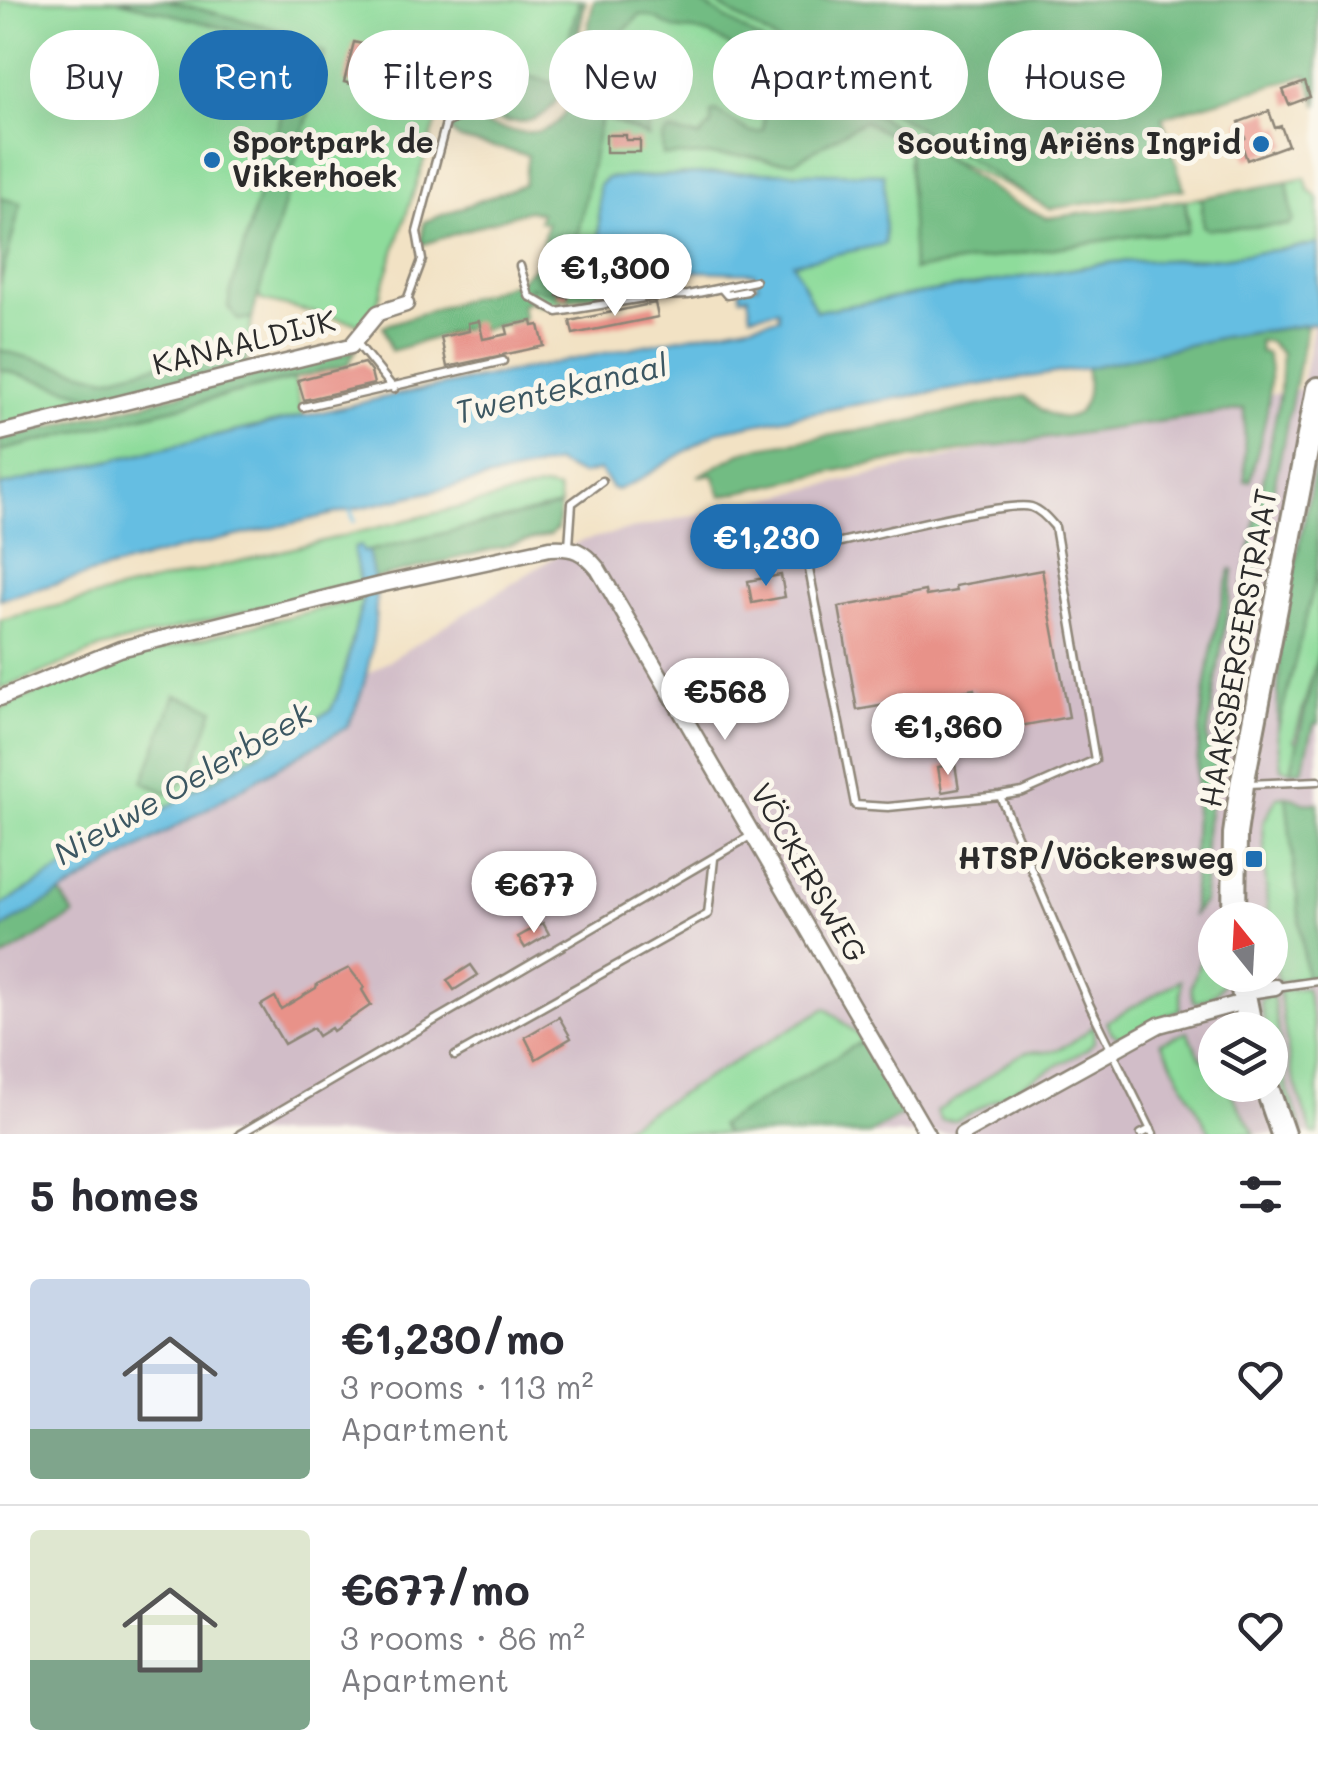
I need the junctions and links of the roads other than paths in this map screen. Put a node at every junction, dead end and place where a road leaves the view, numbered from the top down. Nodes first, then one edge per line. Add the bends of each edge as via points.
1 (451, 120) edge
2 (520, 266) dead end
3 (755, 281) dead end
4 (722, 288) junction
5 (747, 292) dead end
6 (406, 304) joint
7 (357, 342) junction
8 (502, 360) dead end
9 (393, 386) junction
10 (1318, 389) edge
11 (303, 407) dead end
12 (0, 434) edge
13 (602, 481) dead end
14 (569, 546) junction
15 (0, 698) edge
16 (1318, 781) edge
17 (1242, 784) junction
18 (1000, 796) junction
19 (754, 834) junction
20 (714, 858) junction
21 (1234, 902) edge
22 (1318, 981) edge
23 (1288, 985) edge
24 (1237, 992) edge
25 (1112, 1052) junction
26 (455, 1056) dead end
27 (1272, 1102) edge
28 (1152, 1131) edge
29 (240, 1134) edge
30 (928, 1134) edge
31 (962, 1134) edge
32 (1142, 1134) edge
33 (1283, 1134) edge

1 - 6 lane, KANAALDIJK via 417,232 422,260
2 - 4 lane via 529,296 557,312
3 - 4 lane
4 - 5 lane via 727,295
6 - 7 street, KANAALDIJK via 378,313
7 - 9 lane
7 - 12 street, KANAALDIJK
8 - 9 lane
9 - 11 lane
10 - 17 main road, HAAKSBERGERSTRAAT
13 - 14 lane via 572,502
14 - 15 street via 120,649
14 - 19 street, VÖCKERSWEG via 598,569
16 - 17 lane
17 - 21 main road, HAAKSBERGERSTRAAT
18 - 18 lane via 1095,760 1055,528 1030,506 988,510 806,554 854,805
18 - 25 lane
19 - 20 lane
19 - 30 street, VÖCKERSWEG
20 - 26 lane via 708,914
20 - 29 lane
22 - 23 lane
24 - 25 street
25 - 28 lane
25 - 31 street
27 - 33 main road
28 - 32 lane

